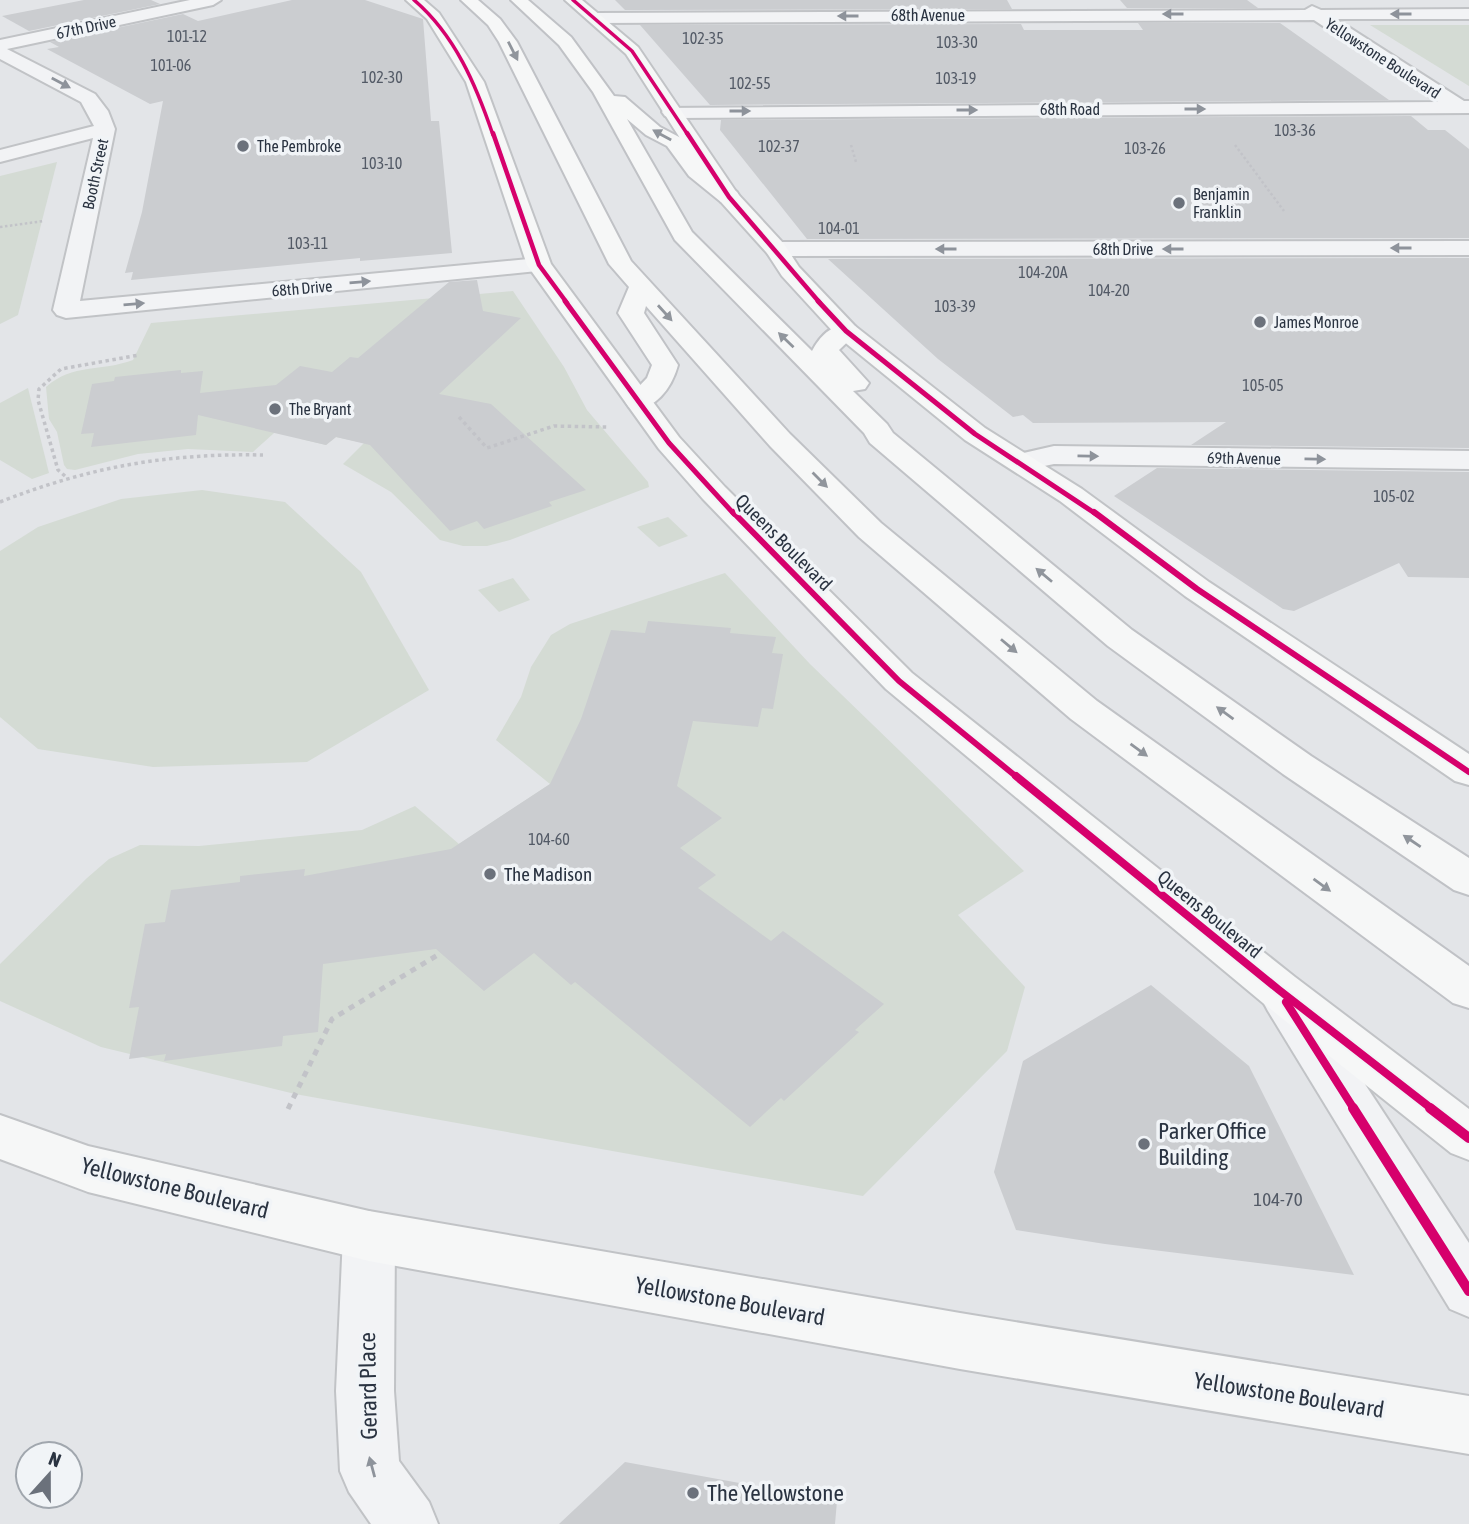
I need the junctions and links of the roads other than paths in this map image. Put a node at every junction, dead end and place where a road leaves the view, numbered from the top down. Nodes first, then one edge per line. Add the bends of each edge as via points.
1 (214, 0) edge
2 (414, 0) edge
3 (469, 0) edge
4 (519, 0) edge
5 (573, 0) edge
6 (1298, 0) edge
7 (1315, 13) junction
8 (1469, 14) edge
9 (597, 18) junction
10 (0, 45) edge
11 (0, 52) edge
12 (602, 90) junction
13 (1466, 109) edge
14 (671, 111) junction
15 (105, 130) junction
16 (0, 156) edge
17 (729, 197) junction
18 (1469, 248) edge
19 (776, 249) junction
20 (539, 265) junction
21 (641, 286) junction
22 (66, 310) joint
23 (846, 331) junction
24 (639, 401) junction
25 (877, 430) junction
26 (1469, 460) edge
27 (1020, 462) junction
28 (1469, 772) edge
29 (1469, 879) edge
30 (1279, 990) junction
31 (1469, 990) edge
32 (0, 1137) edge
33 (1469, 1138) edge
34 (369, 1236) junction
35 (1469, 1290) edge
36 (1469, 1425) edge
37 (407, 1524) edge

1 - 10 street, 67th Drive
2 - 20 main road, Queens Boulevard via 433,16 475,82
3 -> 21 main road via 508,42 621,264
4 - 12 main road via 565,41
5 - 9 main road
6 - 7 street, Yellowstone Boulevard
8 -> 7 street, 68th Avenue
7 -> 9 street, 68th Avenue
7 - 13 street, Yellowstone Boulevard
9 - 14 main road via 632,51
11 -> 15 street, Booth Street via 88,98
17 -> 12 main road via 696,172 674,142
25 -> 12 main road via 683,234
14 -> 13 street, 68th Road
14 - 17 main road
15 - 16 street
15 - 22 street, Booth Street
17 - 19 main road
18 -> 19 street, 68th Drive
19 - 23 main road via 790,271
22 -> 20 street, 68th Drive
20 - 24 main road, Queens Boulevard
21 - 24 main road via 631,313 665,365 660,381
21 -> 31 main road via 780,440 870,530 1084,710
23 - 25 main road via 830,341 825,351 871,398
23 - 27 main road via 975,434
24 - 30 main road, Queens Boulevard via 714,493 899,681
29 -> 25 main road via 1297,765 1120,638 916,468
27 -> 26 street, 69th Avenue via 1054,455
27 - 28 main road via 1197,589
30 - 33 main road, Queens Boulevard
30 - 35 street, Queens Boulevard
32 - 34 main road, Yellowstone Boulevard via 88,1169
34 - 36 main road, Yellowstone Boulevard
37 -> 34 street, Gerard Place via 370,1471 365,1391

